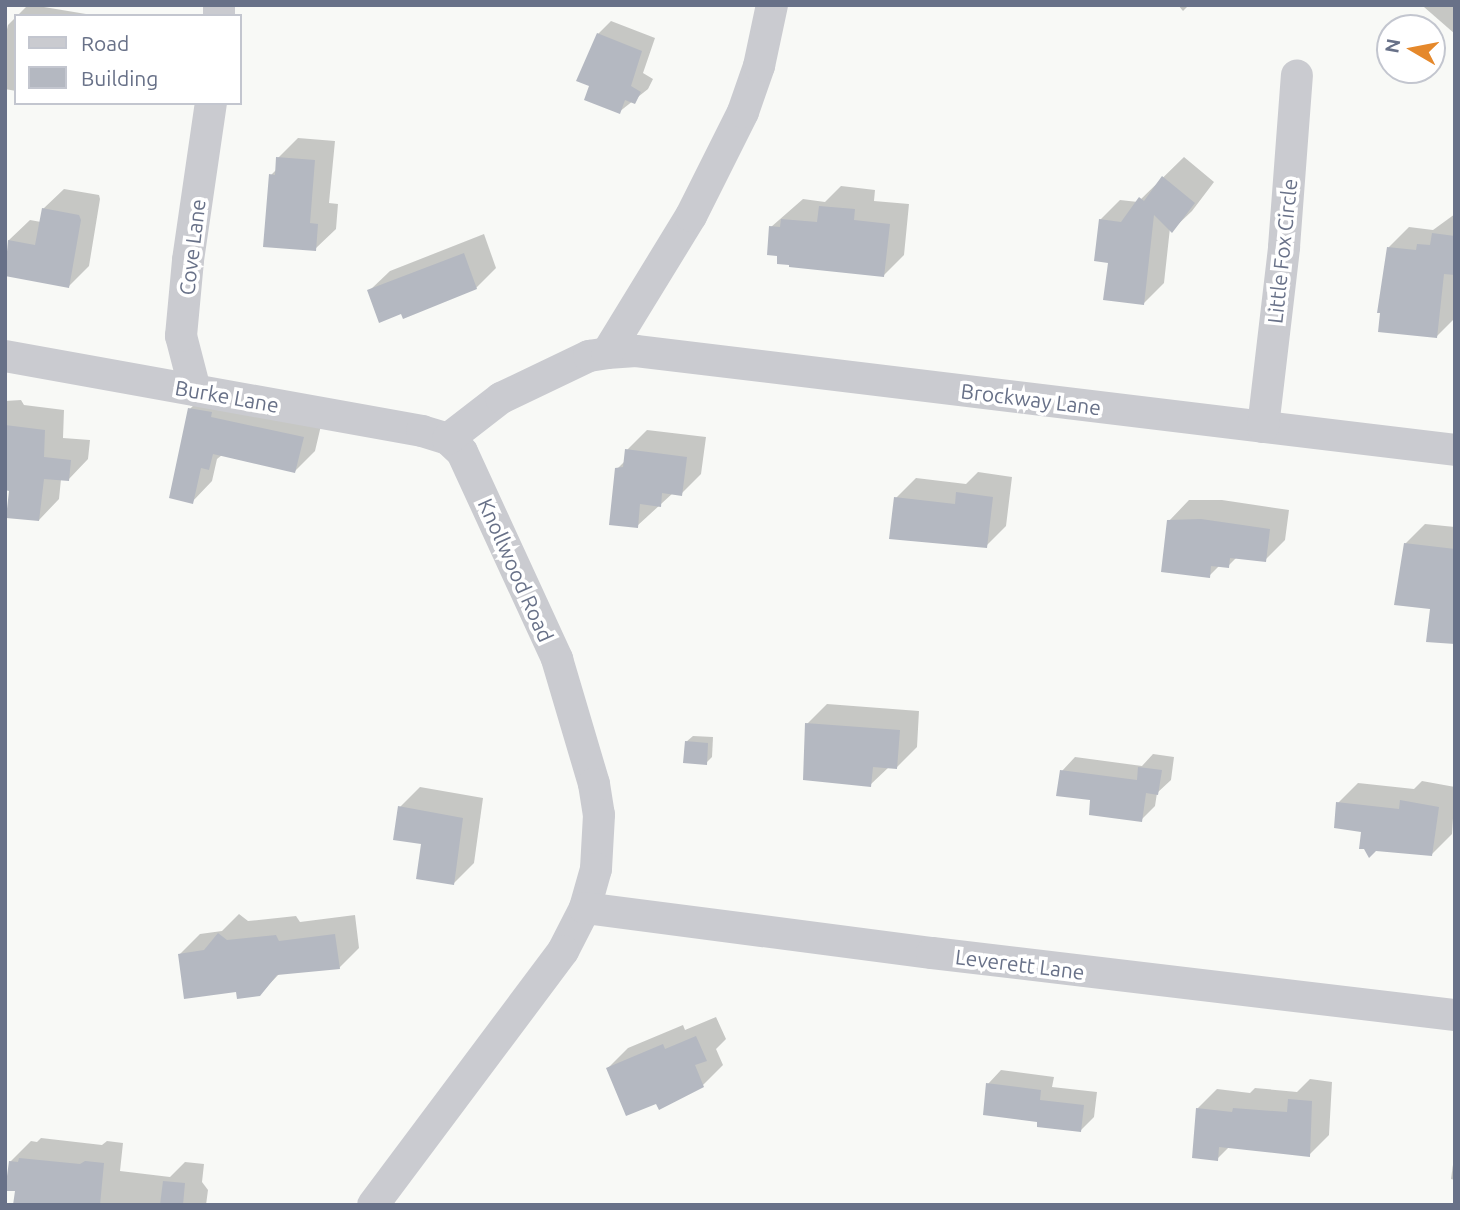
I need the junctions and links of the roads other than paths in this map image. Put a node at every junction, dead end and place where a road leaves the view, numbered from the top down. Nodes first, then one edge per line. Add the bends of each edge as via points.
1 (772, 5) edge
2 (1297, 75) dead end
3 (211, 105) edge
4 (607, 353) junction
5 (5, 356) edge
6 (195, 390) junction
7 (1263, 427) junction
8 (447, 439) junction
9 (1455, 450) edge
10 (585, 908) junction
11 (1455, 1015) edge
12 (373, 1205) edge

1 - 4 street via 743,112 691,216
2 - 7 street, Little Fox Circle via 1284,247
3 - 6 street, Cove Lane via 181,336
4 - 7 street, Brockway Lane via 636,351
4 - 8 street via 589,356 501,398
5 - 6 street, Burke Lane
6 - 8 street, Burke Lane
7 - 9 street, Brockway Lane
8 - 10 street, Knollwood Road via 463,452 557,659 594,784 599,815 597,869
10 - 11 street, Leverett Lane
10 - 12 street, Knollwood Road via 563,951

